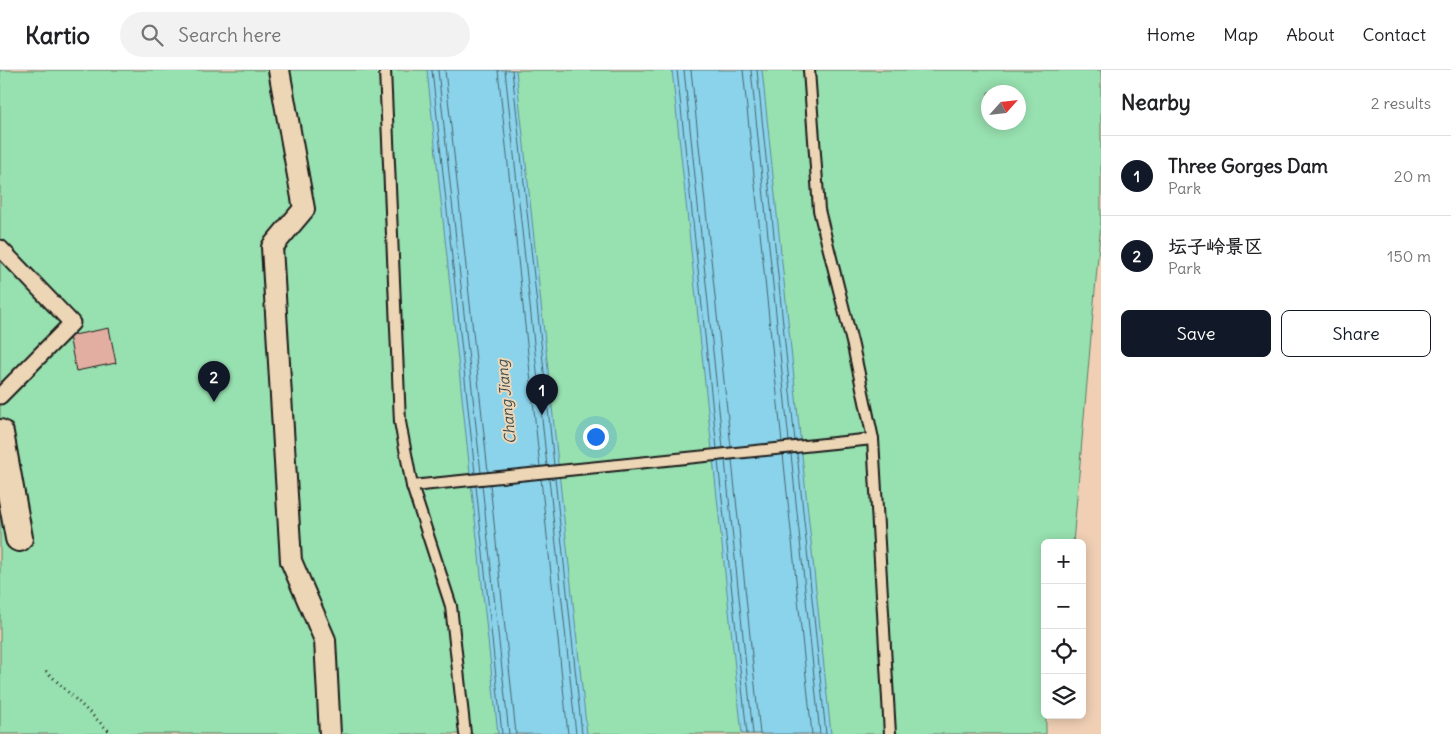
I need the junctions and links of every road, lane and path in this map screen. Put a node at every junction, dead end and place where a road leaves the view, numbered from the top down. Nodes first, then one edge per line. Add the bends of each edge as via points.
1 (279, 70) edge
2 (385, 70) edge
3 (809, 70) edge
4 (0, 248) edge
5 (0, 396) edge
6 (0, 433) edge
7 (873, 439) junction
8 (412, 486) junction
9 (19, 538) dead end
10 (46, 671) dead end
11 (112, 734) edge
12 (330, 734) edge
13 (465, 734) edge
14 (890, 734) edge

1 - 12 street via 304,210 272,247 291,561 325,640
2 - 8 lane via 400,422
3 - 7 lane via 818,210
4 - 5 street via 72,323
6 - 9 street
7 - 8 lane
7 - 14 lane
8 - 13 lane via 451,606
10 - 11 path

